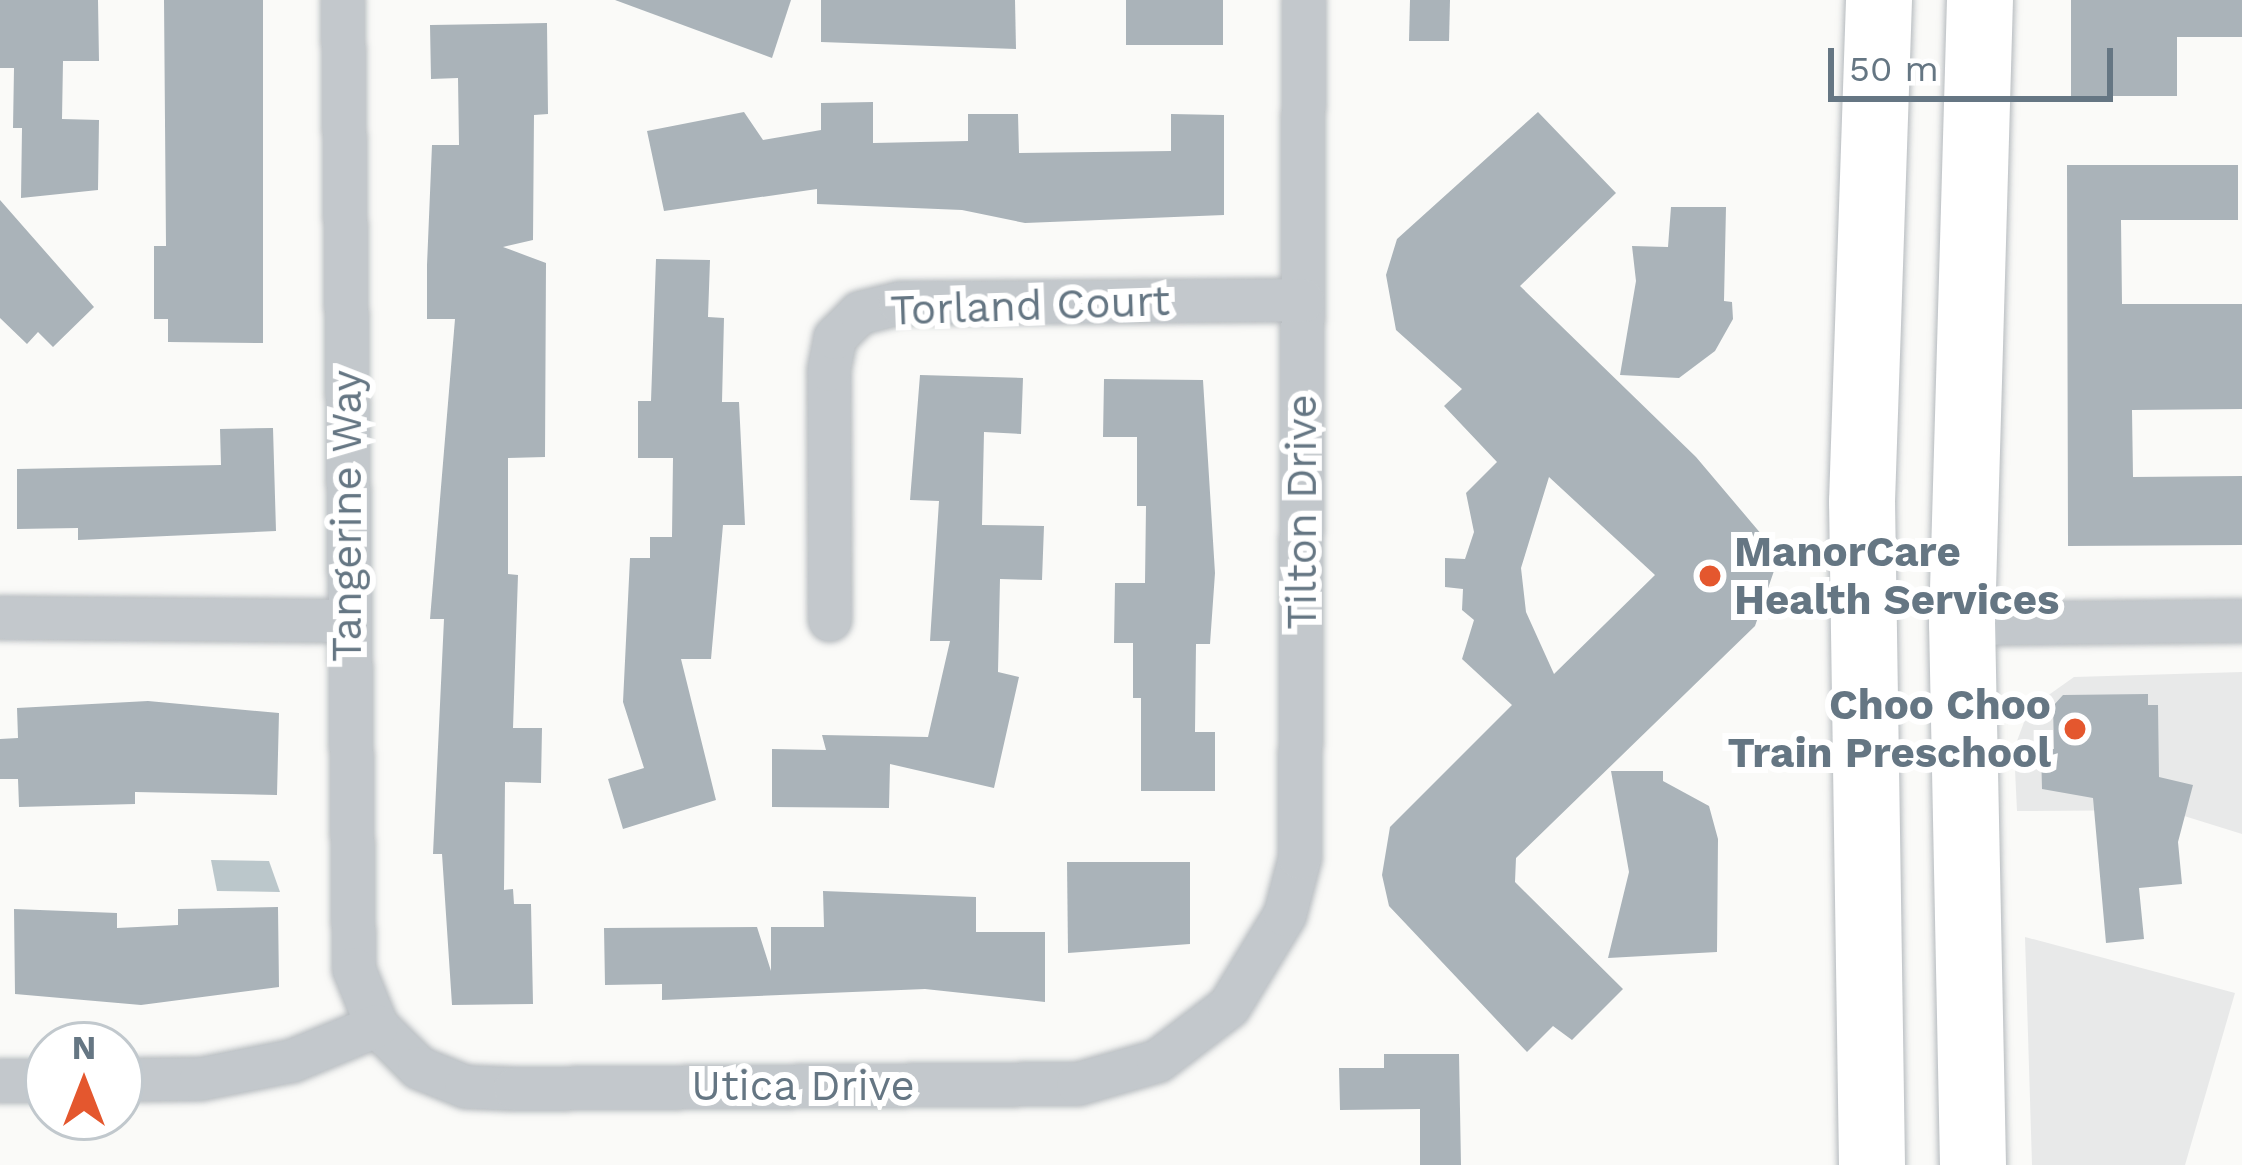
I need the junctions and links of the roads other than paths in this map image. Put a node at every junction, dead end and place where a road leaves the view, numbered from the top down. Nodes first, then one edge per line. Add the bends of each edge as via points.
1 (343, 0) edge
2 (1304, 0) edge
3 (1879, 0) edge
4 (1980, 0) edge
5 (1303, 300) junction
6 (0, 618) edge
7 (830, 620) dead end
8 (349, 621) junction
9 (2242, 621) edge
10 (1962, 624) junction
11 (1229, 1007) joint
12 (377, 1026) junction
13 (144, 1080) edge
14 (1872, 1165) edge
15 (1972, 1165) edge

1 - 8 street, Tangerine Way
2 - 5 street, Tilton Drive
3 - 14 main road via 1862,502
4 - 10 main road
5 - 7 street, Torland Court via 900,303 860,313 835,338 829,370
5 - 11 street, Tilton Drive via 1300,858 1285,915
6 - 8 street
8 - 12 street, Tangerine Way via 350,920 354,969
9 - 10 street
10 - 15 main road
11 - 12 street, Utica Drive via 1158,1061 1078,1084 466,1088 419,1068
12 - 13 street via 292,1061 200,1079

